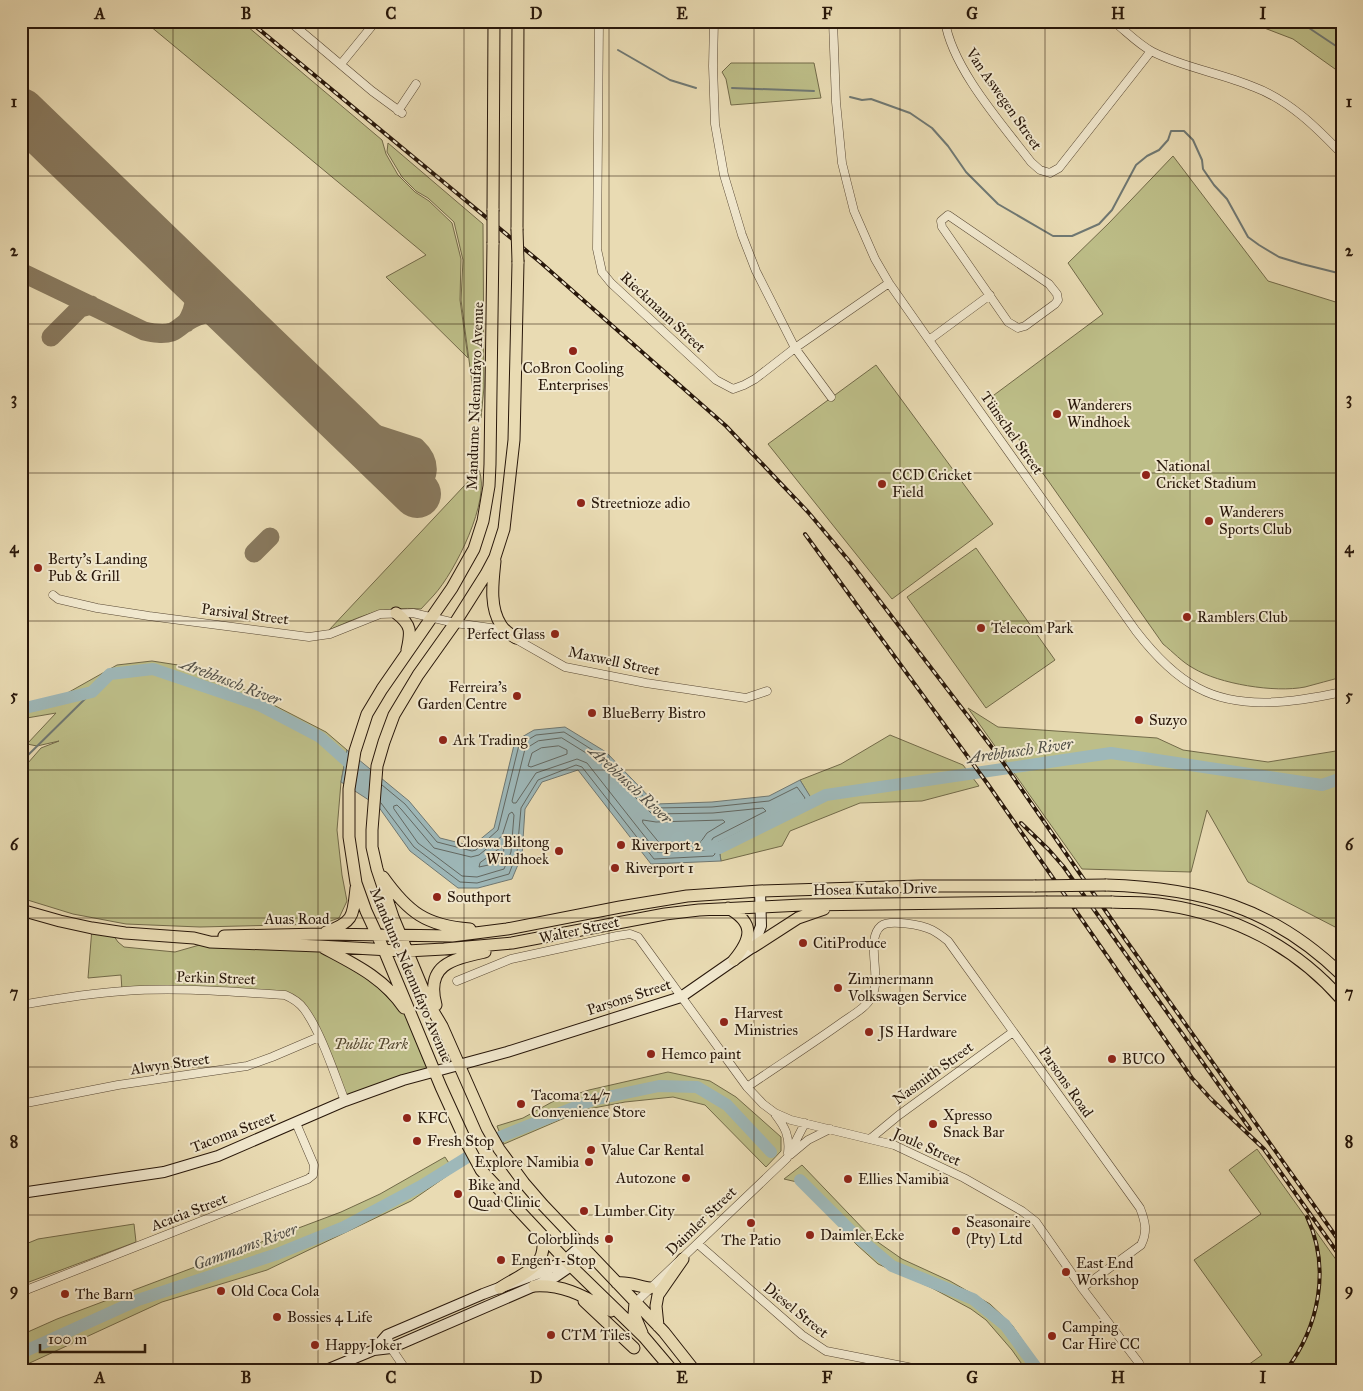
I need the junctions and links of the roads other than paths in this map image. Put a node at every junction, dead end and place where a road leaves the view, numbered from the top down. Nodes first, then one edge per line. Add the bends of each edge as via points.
1 (289, 21) edge
2 (376, 21) edge
3 (494, 21) edge
4 (518, 21) edge
5 (599, 21) edge
6 (714, 21) edge
7 (833, 21) edge
8 (945, 21) edge
9 (1114, 21) edge
10 (1151, 51) junction
11 (341, 64) junction
12 (416, 84) dead end
13 (1342, 154) edge
14 (889, 283) junction
15 (990, 295) junction
16 (929, 340) junction
17 (794, 348) junction
18 (831, 397) dead end
19 (495, 557) junction
20 (53, 595) dead end
21 (396, 613) junction
22 (432, 618) junction
23 (455, 623) junction
24 (516, 638) junction
25 (406, 655) junction
26 (767, 691) dead end
27 (1342, 692) edge
28 (377, 869) junction
29 (356, 884) junction
30 (760, 891) junction
31 (837, 905) junction
32 (761, 907) junction
33 (727, 908) junction
34 (21, 910) edge
35 (507, 929) junction
36 (567, 933) junction
37 (322, 934) junction
38 (378, 935) junction
39 (401, 936) junction
40 (194, 938) junction
41 (318, 946) junction
42 (753, 947) junction
43 (384, 950) junction
44 (408, 950) junction
45 (734, 960) junction
46 (1342, 975) edge
47 (457, 981) dead end
48 (681, 997) junction
49 (1342, 1000) edge
50 (21, 1005) edge
51 (414, 1024) junction
52 (442, 1026) junction
53 (1013, 1032) junction
54 (319, 1036) junction
55 (459, 1066) junction
56 (447, 1069) joint
57 (435, 1072) junction
58 (747, 1087) junction
59 (345, 1101) junction
60 (21, 1104) edge
61 (775, 1113) junction
62 (296, 1123) junction
63 (805, 1123) junction
64 (830, 1129) junction
65 (870, 1139) junction
66 (787, 1158) junction
67 (21, 1193) edge
68 (542, 1236) junction
69 (698, 1244) junction
70 (584, 1249) junction
71 (683, 1258) junction
72 (568, 1263) junction
73 (617, 1284) junction
74 (534, 1286) junction
75 (500, 1288) junction
76 (650, 1288) junction
77 (1082, 1288) junction
78 (21, 1292) edge
79 (576, 1293) junction
80 (635, 1303) junction
81 (621, 1316) junction
82 (658, 1326) junction
83 (386, 1335) junction
84 (644, 1337) junction
85 (391, 1348) junction
86 (634, 1348) dead end
87 (374, 1350) junction
88 (1138, 1363) dead end
89 (326, 1370) edge
90 (406, 1370) edge
91 (672, 1370) edge
92 (694, 1370) edge
93 (923, 1370) edge

1 - 11 street
2 - 11 street
3 - 22 main road, Mandume Ndemufayo Avenue, bridge via 489,486 474,549
4 - 19 main road, Mandume Ndemufayo Avenue, bridge via 518,262 512,465 504,529
5 - 17 street, Rieckmann Street via 597,248 602,272 716,380 733,389 744,385
6 - 17 street via 715,124 724,175 756,271
7 - 14 street, Tünschel Street via 836,102 847,186 861,230
8 - 10 street, Van Aswegen Street via 954,54 973,84 1031,162 1050,173 1059,168
9 - 10 street
10 - 13 street via 1255,87 1291,107
11 - 12 street via 400,112
14 - 16 street, Tünschel Street
14 - 17 street, Rieckmann Street
15 - 15 street via 942,227 944,217 953,218 1049,284 1058,300 1018,328 1008,322
15 - 16 street
16 - 27 street, Tünschel Street via 1118,607 1164,663 1198,688 1216,696 1245,702 1296,700
17 - 18 street
19 - 23 main road, Mandume Ndemufayo Avenue
19 - 24 main road via 495,608 501,626
20 - 21 street, Parsival Street via 97,608 308,637 330,634 380,614
21 - 22 street, Parsival Street
21 - 25 main road via 410,629
22 - 23 street, Maxwell Street
22 - 25 main road, Mandume Ndemufayo Avenue
23 - 24 street, Maxwell Street via 498,629
23 - 28 main road, Mandume Ndemufayo Avenue via 400,704 384,742 377,766 373,810 372,847
24 - 26 street, Maxwell Street via 558,664 582,670 746,698
25 - 29 main road, Mandume Ndemufayo Avenue via 367,714 355,751 348,790 349,837
28 - 35 main road via 413,912 434,922 456,928
28 - 39 main road, Mandume Ndemufayo Avenue
29 - 37 main road via 353,914 344,924
29 - 38 main road, Mandume Ndemufayo Avenue
30 - 32 street
30 - 35 main road, Hosea Kutako Drive via 656,900
30 - 46 main road, Hosea Kutako Drive, bridge via 920,886 1147,886 1212,898 1238,907 1301,940
31 - 32 main road, Hosea Kutako Drive
31 - 42 main road via 798,918
31 - 49 main road, Hosea Kutako Drive, bridge via 1112,902 1163,904 1196,910 1234,922 1274,942 1300,960
32 - 33 main road, Hosea Kutako Drive
32 - 42 street via 761,926
33 - 36 main road, Hosea Kutako Drive via 665,914
33 - 45 main road via 738,914 747,926 747,942
34 - 40 main road, Auas Road via 111,932
35 - 39 main road, Hosea Kutako Drive via 452,936
36 - 44 main road, Hosea Kutako Drive via 485,946
36 - 52 main road via 457,958 448,963 436,976 432,990
37 - 38 main road, Auas Road
37 - 40 main road, Auas Road
38 - 39 main road, Auas Road
38 - 43 main road, Mandume Ndemufayo Avenue
39 - 44 main road, Mandume Ndemufayo Avenue
40 - 41 main road, Auas Road via 210,942
41 - 43 main road, Auas Road
41 - 51 main road via 375,977 400,1003
42 - 45 street, Parsons Street
43 - 44 main road, Hosea Kutako Drive
43 - 51 main road, Mandume Ndemufayo Avenue
44 - 52 main road, Mandume Ndemufayo Avenue via 430,1006
45 - 48 street, Parsons Street
47 - 48 street, Walter Street via 511,958 630,934 638,937
48 - 55 street, Parsons Street
48 - 58 street, Joule Street
50 - 54 street, Perkin Street via 147,990 285,995 303,1008
51 - 57 main road, Mandume Ndemufayo Avenue
52 - 55 main road, Mandume Ndemufayo Avenue
53 - 58 street, Parsons Road via 948,941 919,925 885,923 879,927 874,939 876,983 866,1005
53 - 65 street, Nasmith Street
53 - 77 street, Parsons Road via 1140,1208 1146,1222 1141,1245
54 - 59 street, Perkin Street
54 - 60 street, Alwyn Street via 247,1066 118,1085
55 - 56 street, Parsons Street
55 - 70 main road, Mandume Ndemufayo Avenue via 499,1149 524,1184
56 - 57 street, Tacoma Street
57 - 59 street, Tacoma Street
57 - 68 main road, Mandume Ndemufayo Avenue via 481,1170
58 - 61 street, Joule Street
59 - 62 street, Tacoma Street
61 - 63 street, Joule Street
61 - 66 street via 787,1134
62 - 67 street, Tacoma Street via 218,1156 164,1172
62 - 78 street, Acacia Street via 314,1166 313,1175 308,1180
63 - 64 street, Joule Street
63 - 66 street, Daimler Street
64 - 65 street, Joule Street
64 - 66 street, Daimler Street via 808,1140
65 - 77 street, Joule Street via 913,1153 1022,1211 1036,1222
66 - 69 street, Daimler Street
68 - 72 main road, Mandume Ndemufayo Avenue
68 - 75 main road via 544,1250 539,1263
69 - 71 street, Daimler Street
69 - 93 street, Diesel Street via 821,1348 836,1354
70 - 72 street
70 - 73 main road, Mandume Ndemufayo Avenue
71 - 76 street, Daimler Street
71 - 82 main road via 658,1295
72 - 74 street via 555,1277
72 - 75 street
72 - 81 main road, Mandume Ndemufayo Avenue
73 - 76 main road
73 - 80 main road, Mandume Ndemufayo Avenue
74 - 79 main road via 559,1286
74 - 85 street
75 - 83 street
76 - 80 street, Daimler Street
77 - 88 street, Joule Street
79 - 81 main road
79 - 86 main road
80 - 82 main road, Mandume Ndemufayo Avenue
80 - 84 main road via 634,1314
81 - 84 main road, Mandume Ndemufayo Avenue
82 - 92 main road, Mandume Ndemufayo Avenue
83 - 85 street
83 - 87 street
84 - 91 main road, Mandume Ndemufayo Avenue
85 - 87 street
85 - 90 street
87 - 89 street

